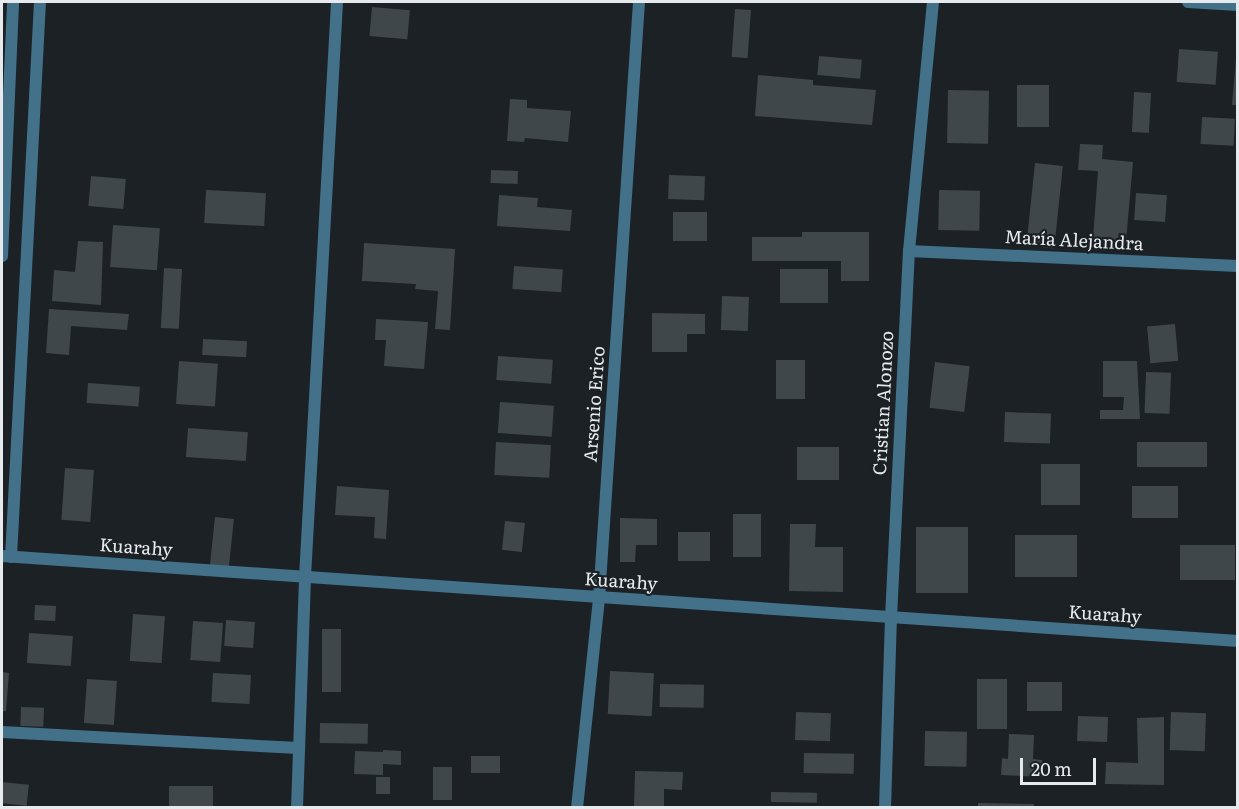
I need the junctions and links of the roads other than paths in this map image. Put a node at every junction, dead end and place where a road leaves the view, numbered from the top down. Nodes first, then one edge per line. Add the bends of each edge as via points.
1 (13, 2) edge
2 (40, 2) edge
3 (337, 2) edge
4 (639, 2) edge
5 (933, 2) edge
6 (1188, 2) edge
7 (1238, 6) edge
8 (909, 251) junction
9 (2, 256) edge
10 (1238, 266) edge
11 (6, 556) edge
12 (305, 577) junction
13 (599, 598) junction
14 (891, 618) junction
15 (1238, 640) edge
16 (2, 732) edge
17 (299, 748) junction
18 (297, 807) edge
19 (577, 807) edge
20 (885, 807) edge

1 - 9 street
2 - 11 street
3 - 12 street
4 - 13 street, Arsenio Erico
5 - 8 street, Cristian Alonozo
6 - 7 street
8 - 10 street, María Alejandra
8 - 14 street, Cristian Alonozo
11 - 12 street, Kuarahy
12 - 13 street, Kuarahy
12 - 17 street
13 - 14 street, Kuarahy
13 - 19 street, Arsenio Erico
14 - 15 street, Kuarahy
14 - 20 street, Cristian Alonozo
16 - 17 street
17 - 18 street

